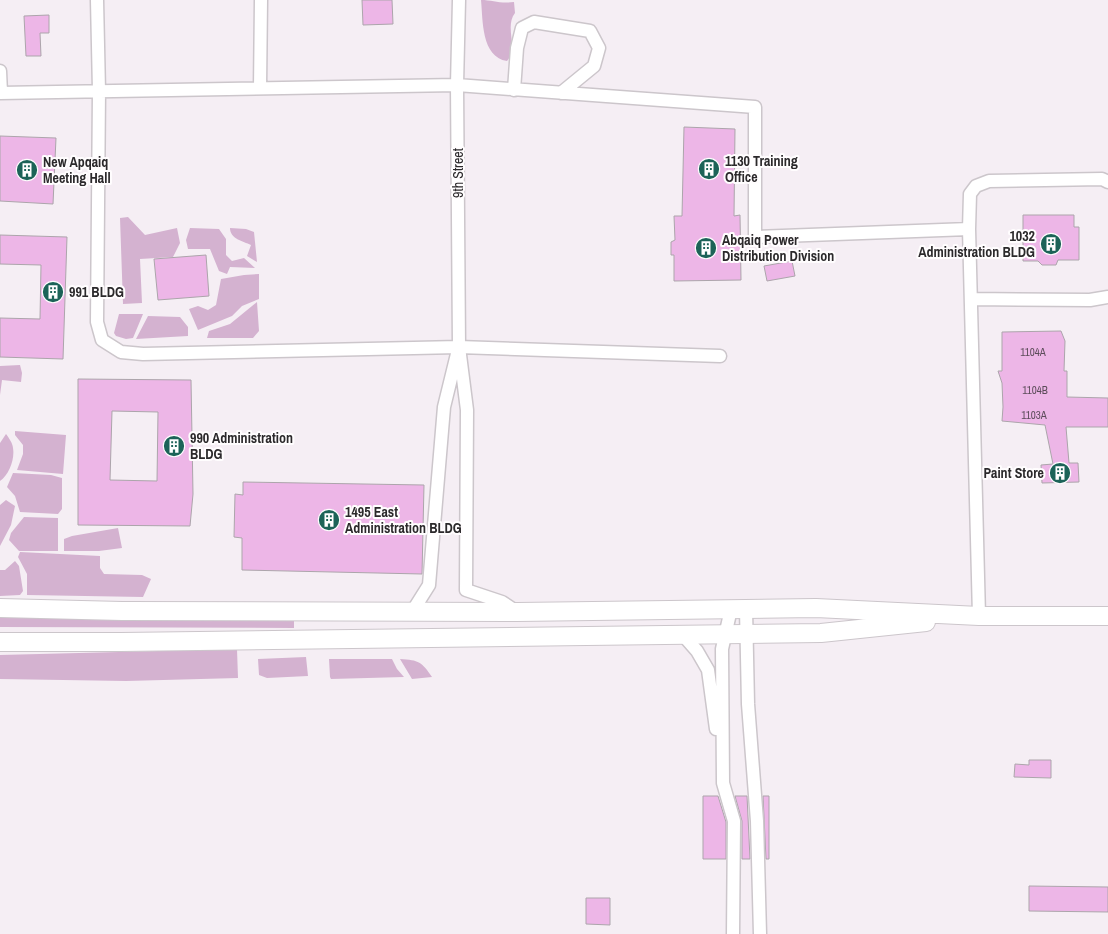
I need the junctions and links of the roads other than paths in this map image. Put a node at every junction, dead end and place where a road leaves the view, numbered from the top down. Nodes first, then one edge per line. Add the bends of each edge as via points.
1 (97, 0) edge
2 (261, 0) edge
3 (459, 0) edge
4 (0, 71) edge
5 (457, 85) junction
6 (260, 88) junction
7 (514, 90) junction
8 (99, 91) junction
9 (1, 92) edge
10 (561, 93) junction
11 (1108, 182) edge
12 (969, 230) junction
13 (1108, 297) edge
14 (971, 299) junction
15 (459, 347) junction
16 (720, 356) dead end
17 (0, 608) edge
18 (738, 609) junction
19 (412, 612) junction
20 (517, 612) junction
21 (979, 616) junction
22 (1108, 616) edge
23 (747, 634) junction
24 (683, 635) junction
25 (725, 635) junction
26 (0, 642) edge
27 (723, 783) junction
28 (733, 934) edge
29 (760, 934) edge

1 - 8 street
2 - 6 street
3 - 5 street, 9th Street
4 - 9 street
5 - 6 street
5 - 7 street
5 - 15 street, 9th Street
6 - 8 street
7 - 10 street
7 - 10 street via 516,53 522,28 534,22 590,30 599,48 594,66
8 - 9 street
8 - 15 street via 97,322 102,340 121,352 143,354
10 - 12 street via 755,107 756,237
11 - 12 street via 1102,179 989,181 976,186 970,194
12 - 14 street
13 - 14 street via 1090,300
14 - 21 street
15 - 16 street
15 - 19 street via 444,407 429,585
15 - 20 street via 467,410 466,590 502,602
17 - 19 street
18 - 20 street
18 - 21 street via 816,608
18 - 23 street
18 - 25 street
19 - 20 street
21 - 22 street
21 - 23 street via 821,633
23 - 25 street
23 - 29 street
24 - 25 street
24 - 26 street
24 - 27 street via 708,670
25 - 27 street via 722,650
27 - 28 street via 734,821

